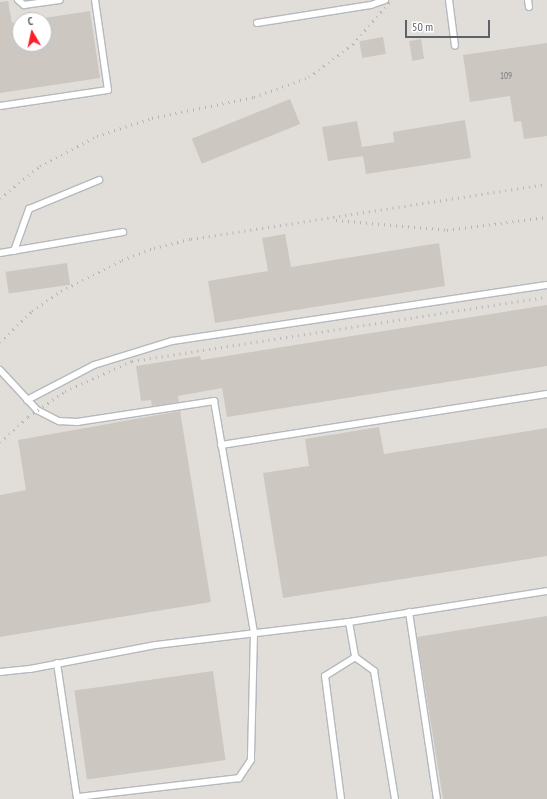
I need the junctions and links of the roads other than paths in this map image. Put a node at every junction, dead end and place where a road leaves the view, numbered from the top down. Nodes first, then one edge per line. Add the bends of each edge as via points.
1 (18, 0) edge
2 (60, 0) edge
3 (95, 0) edge
4 (385, 0) edge
5 (449, 0) edge
6 (257, 23) dead end
7 (455, 46) dead end
8 (0, 106) edge
9 (99, 180) dead end
10 (123, 232) dead end
11 (14, 251) junction
12 (0, 253) edge
13 (547, 285) edge
14 (0, 370) edge
15 (547, 394) edge
16 (27, 400) junction
17 (220, 445) junction
18 (547, 591) edge
19 (409, 612) junction
20 (349, 622) junction
21 (254, 632) junction
22 (355, 657) junction
23 (57, 663) junction
24 (0, 672) edge
25 (77, 798) edge
26 (341, 799) edge
27 (395, 799) edge
28 (437, 799) edge

1 - 2 lane via 24,5
3 - 8 lane via 108,90
4 - 6 lane via 371,5
5 - 7 lane
9 - 11 lane via 29,209
10 - 11 lane
11 - 12 lane
13 - 16 lane via 172,341 94,365
14 - 16 lane
15 - 17 lane
16 - 17 lane via 51,419 68,423 214,401
17 - 21 lane
18 - 19 lane
19 - 20 lane
19 - 28 lane
20 - 21 lane
20 - 22 lane
21 - 23 lane via 109,652
21 - 25 lane via 251,760 239,778
22 - 26 lane via 325,676
22 - 27 lane via 374,671
23 - 24 lane
23 - 25 lane

